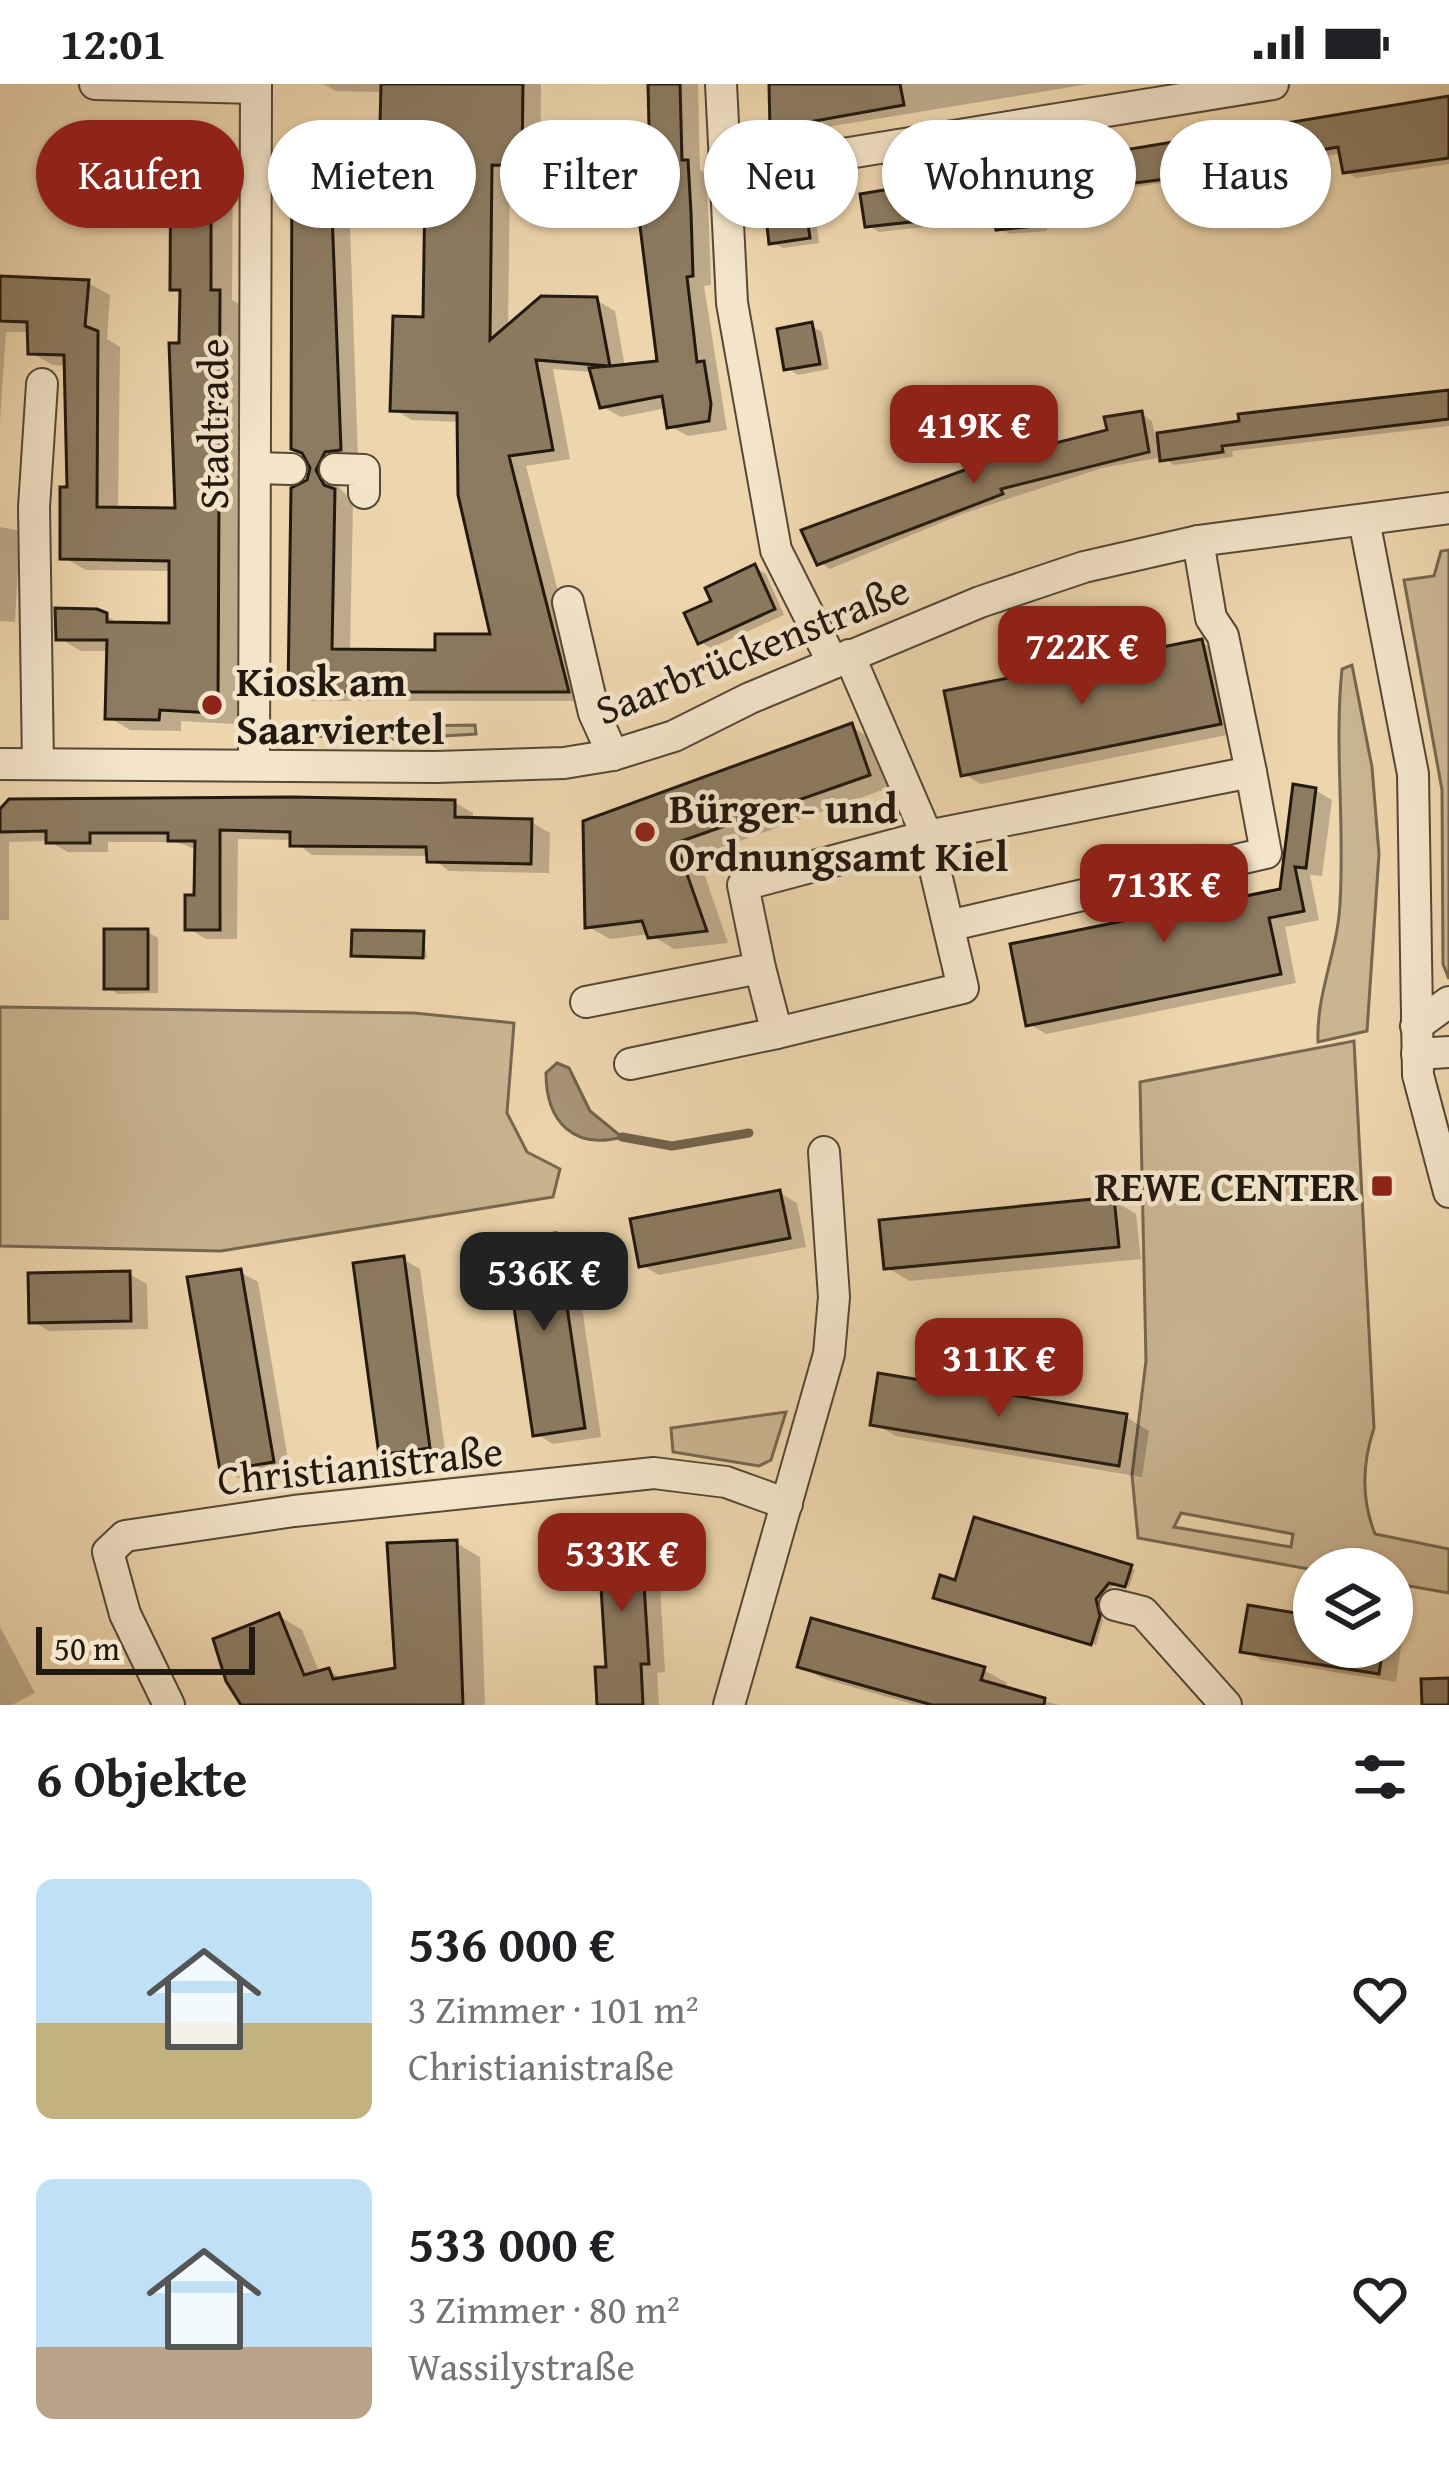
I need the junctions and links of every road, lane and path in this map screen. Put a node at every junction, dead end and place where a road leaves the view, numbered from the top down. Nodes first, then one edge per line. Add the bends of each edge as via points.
1 (95, 84) edge
2 (721, 84) edge
3 (1273, 84) edge
4 (256, 86) edge
5 (723, 120) edge
6 (858, 152) edge
7 (729, 228) edge
8 (42, 384) dead end
9 (255, 468) junction
10 (291, 469) dead end
11 (335, 469) dead end
12 (364, 493) dead end
13 (1449, 508) edge
14 (1364, 520) junction
15 (1198, 541) junction
16 (568, 602) dead end
17 (841, 659) junction
18 (614, 755) junction
19 (0, 764) edge
20 (38, 764) junction
21 (254, 764) junction
22 (1251, 772) junction
23 (927, 836) junction
24 (952, 925) junction
25 (760, 968) junction
26 (586, 1002) dead end
27 (1449, 1003) edge
28 (777, 1033) junction
29 (1416, 1040) junction
30 (1449, 1052) edge
31 (630, 1064) dead end
32 (824, 1151) dead end
33 (1449, 1192) edge
34 (787, 1504) junction
35 (1115, 1604) dead end
36 (169, 1705) edge
37 (729, 1705) edge
38 (1226, 1705) edge

1 - 4 street
2 - 5 street
3 - 6 street
4 - 9 street, Stadtrade
7 - 17 street via 732,303 776,550
8 - 20 street via 34,507
9 - 10 street
9 - 21 street, Stadtrade
11 - 12 street via 364,470
13 - 14 street, Saarbrückenstraße
14 - 15 street, Saarbrückenstraße
14 - 29 street via 1416,804
15 - 17 street, Saarbrückenstraße via 1019,588
15 - 22 street
16 - 18 street via 594,713
17 - 18 street, Saarbrückenstraße
17 - 23 street
18 - 21 street, Saarbrückenstraße via 436,767
19 - 20 street, Saarbrückenstraße
20 - 21 street, Saarbrückenstraße
22 - 23 street
22 - 24 street via 1267,853
23 - 24 street
23 - 25 street via 742,885
24 - 28 street via 963,988
25 - 26 street
25 - 28 street
27 - 29 street
28 - 31 street
29 - 30 street
29 - 33 street
32 - 34 street via 834,1297 829,1354
34 - 36 street, Christianistraße via 726,1481 654,1473 125,1536 108,1552 139,1648
34 - 37 street
35 - 38 street via 1143,1612

